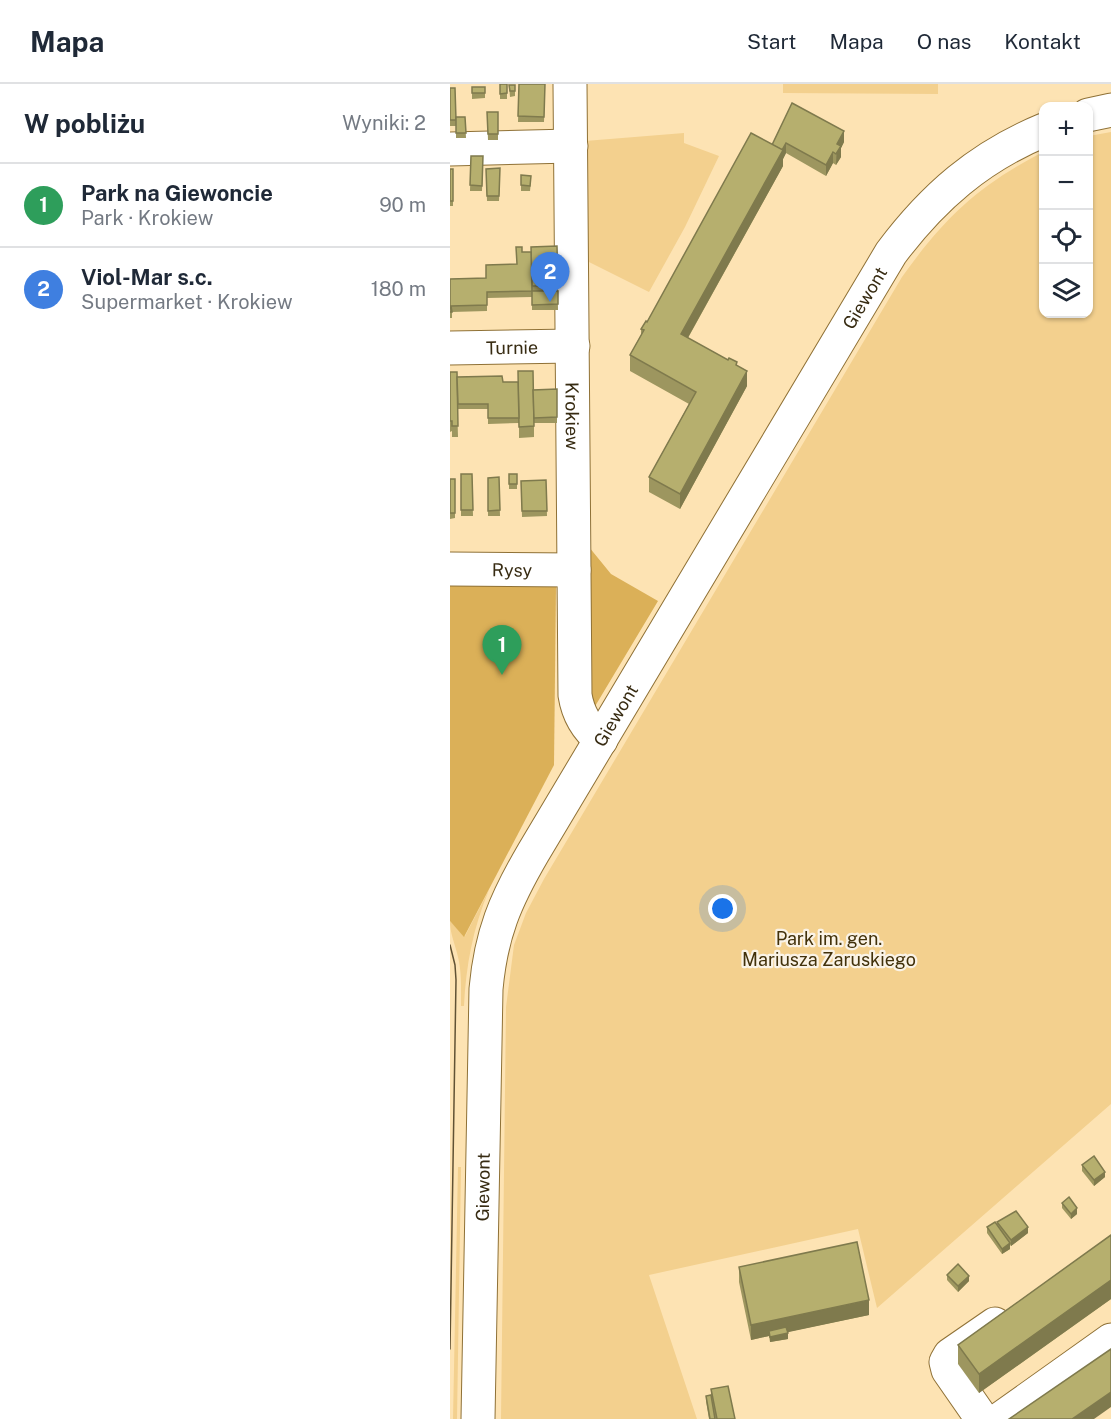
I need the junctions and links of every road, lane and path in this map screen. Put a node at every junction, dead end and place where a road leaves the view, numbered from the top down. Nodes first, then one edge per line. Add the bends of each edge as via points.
1 (570, 84) edge
2 (1111, 110) edge
3 (1093, 114) edge
4 (1039, 132) edge
5 (571, 146) junction
6 (450, 149) edge
7 (573, 346) junction
8 (450, 348) edge
9 (450, 569) edge
10 (574, 570) junction
11 (601, 740) junction
12 (1016, 1309) edge
13 (1111, 1341) edge
14 (478, 1419) edge
15 (982, 1419) edge
16 (1000, 1419) edge

1 - 5 street, Krokiew
2 - 3 street
4 - 11 street, Giewont via 990,157 959,179 891,253
5 - 6 street
5 - 7 street, Krokiew
7 - 8 street, Turnie
7 - 10 street, Krokiew
9 - 10 street, Rysy
10 - 11 street, Krokiew via 577,707 587,727
11 - 14 street, Giewont via 517,880 499,922 489,963
12 - 15 street via 950,1355 946,1362
13 - 16 street

